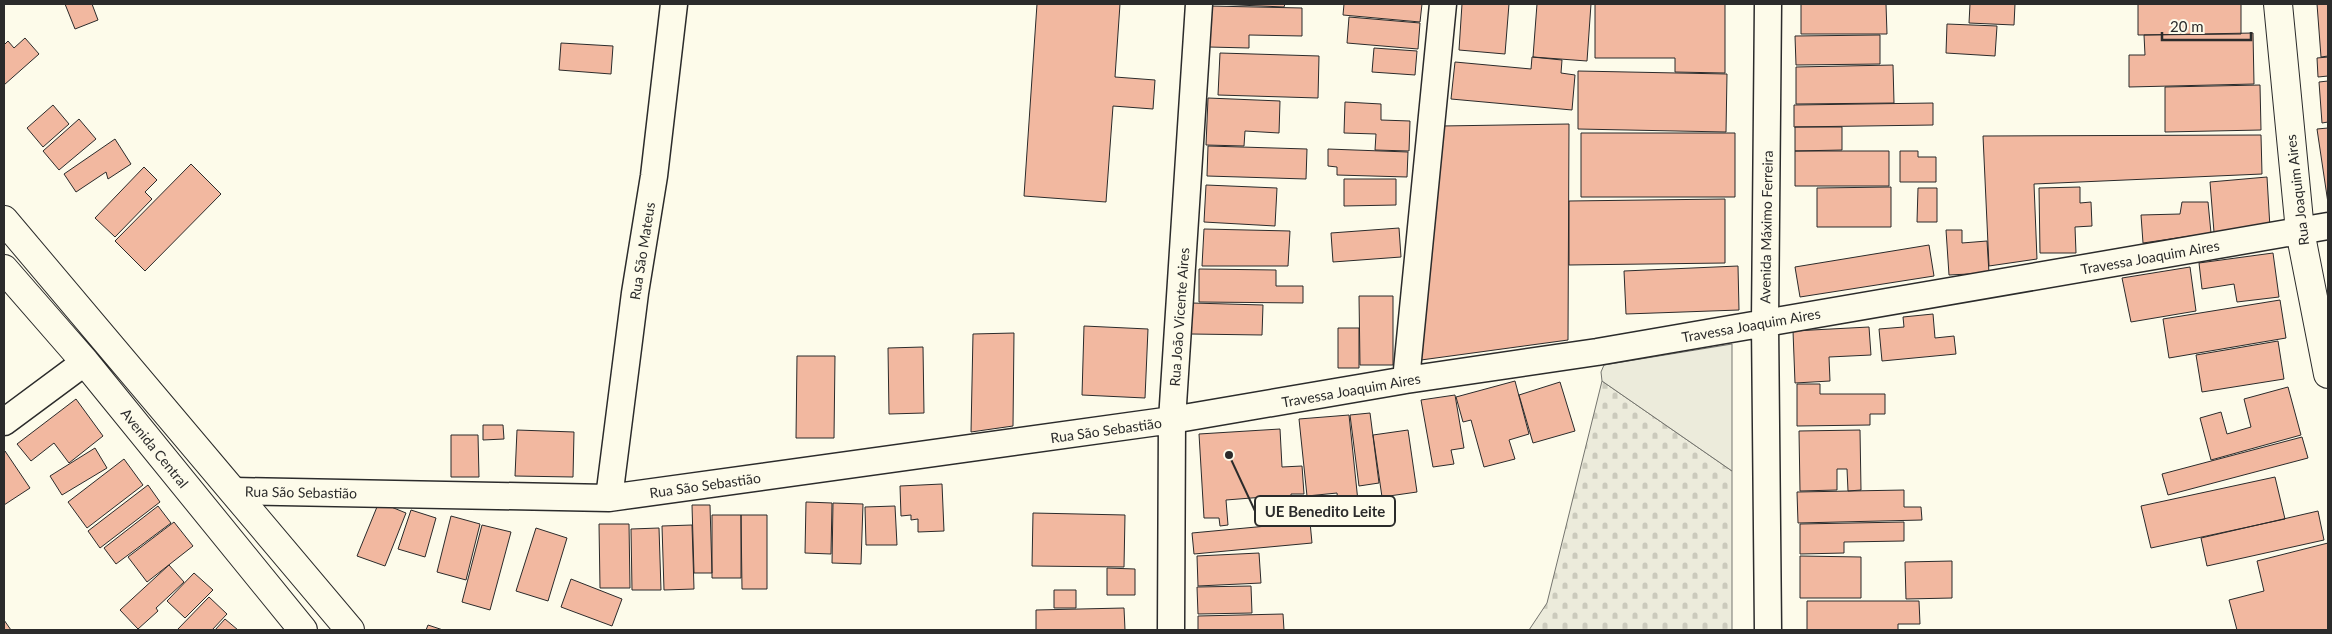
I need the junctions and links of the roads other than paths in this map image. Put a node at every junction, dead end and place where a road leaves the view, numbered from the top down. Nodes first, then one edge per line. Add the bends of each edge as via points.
1 (674, 4) edge
2 (1199, 4) edge
3 (1443, 4) edge
4 (1768, 4) edge
5 (2278, 4) edge
6 (4, 220) edge
7 (2328, 226) edge
8 (2300, 231) junction
9 (4, 270) edge
10 (1765, 323) junction
11 (85, 362) junction
12 (2328, 374) edge
13 (1406, 380) junction
14 (1172, 420) junction
15 (4, 422) edge
16 (234, 491) junction
17 (609, 498) junction
18 (303, 630) edge
19 (350, 630) edge
20 (1171, 630) edge
21 (1768, 630) edge

1 - 17 street, Rua São Mateus via 654,176 635,292
2 - 14 street, Rua João Vicente Aires
3 - 13 street
4 - 10 street, Avenida Máximo Ferreira
5 - 8 main road, Rua Joaquim Aires
6 - 16 main road
7 - 8 street, Travessa Joaquim Aires
8 - 10 street, Travessa Joaquim Aires
8 - 12 main road, Rua Joaquim Aires
9 - 11 main road, Avenida Central
10 - 13 street, Travessa Joaquim Aires
10 - 21 street, Avenida Máximo Ferreira
11 - 15 street
11 - 18 main road, Avenida Central
13 - 14 street, Travessa Joaquim Aires
14 - 17 street, Rua São Sebastião
14 - 20 street, Rua João Vicente Aires
16 - 17 street, Rua São Sebastião
16 - 19 main road

